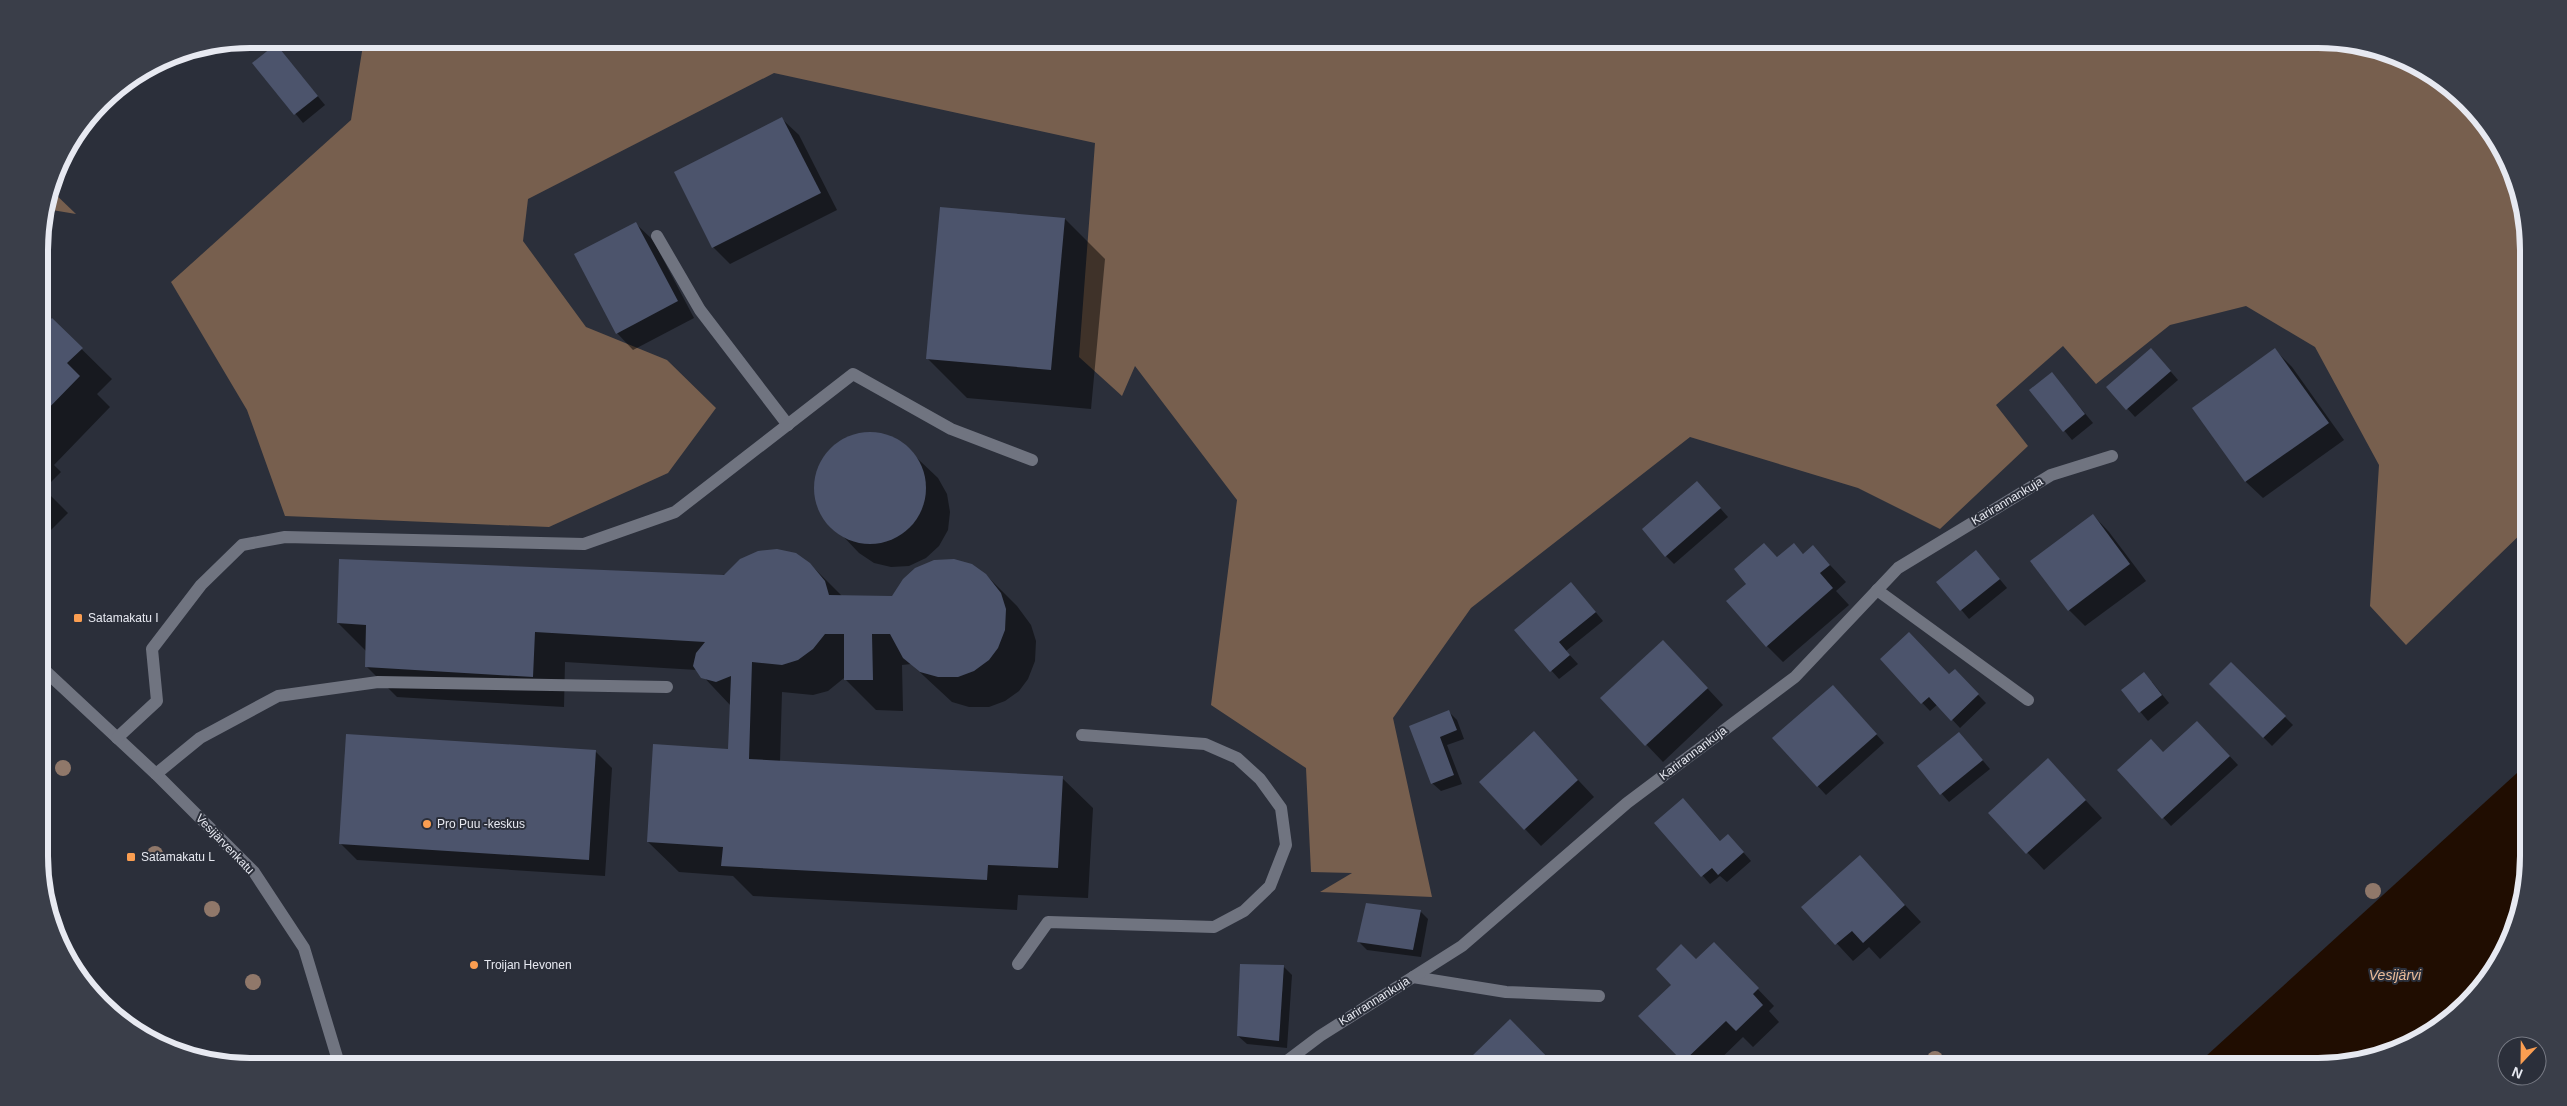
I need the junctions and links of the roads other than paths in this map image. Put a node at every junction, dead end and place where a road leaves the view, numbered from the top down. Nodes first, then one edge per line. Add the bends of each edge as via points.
1 (657, 236) dead end
2 (788, 425) junction
3 (2112, 456) dead end
4 (1032, 460) dead end
5 (1877, 590) junction
6 (48, 673) edge
7 (667, 687) dead end
8 (2028, 700) dead end
9 (1082, 735) dead end
10 (117, 738) junction
11 (156, 774) junction
12 (1018, 964) dead end
13 (1414, 977) junction
14 (1599, 996) dead end
15 (337, 1058) edge
16 (1291, 1058) edge

1 - 2 street via 700,310
2 - 4 street via 853,374 951,429
2 - 10 street via 675,512 584,544 285,537 242,545 201,585 152,649 157,701
3 - 5 street, Karirannankuja via 2051,475 1898,568
5 - 8 street
5 - 13 street, Karirannankuja via 1795,677 1627,803 1462,946
6 - 10 street, Vesijärvenkatu
7 - 11 street via 378,682 278,696 200,738
9 - 12 street via 1205,744 1237,758 1260,779 1281,808 1286,845 1270,886 1244,912 1214,927 1048,922
10 - 11 street, Vesijärvenkatu
11 - 15 street, Vesijärvenkatu via 254,872 304,948
13 - 14 street via 1506,992
13 - 16 street, Karirannankuja

